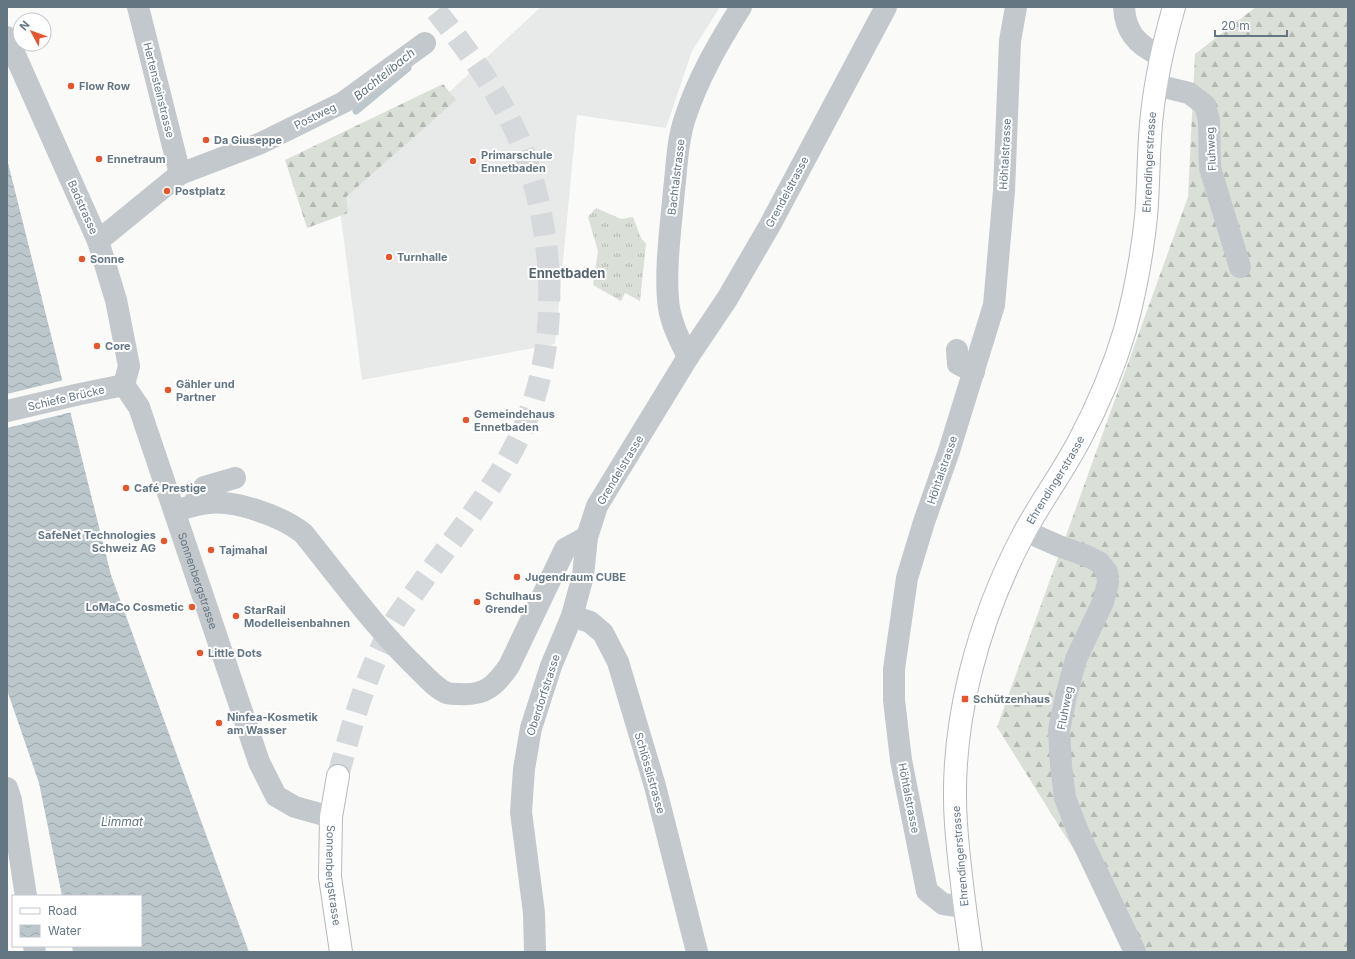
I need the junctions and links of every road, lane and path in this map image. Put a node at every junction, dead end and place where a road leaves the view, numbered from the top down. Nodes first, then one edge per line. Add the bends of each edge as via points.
1 (138, 7) edge
2 (741, 7) edge
3 (886, 7) edge
4 (1016, 7) edge
5 (1124, 7) edge
6 (1174, 7) edge
7 (7, 37) edge
8 (425, 43) dead end
9 (1160, 55) junction
10 (1156, 85) junction
11 (180, 174) junction
12 (98, 241) junction
13 (1240, 267) dead end
14 (957, 350) dead end
15 (688, 357) junction
16 (974, 372) junction
17 (124, 385) junction
18 (7, 411) edge
19 (235, 478) dead end
20 (183, 508) junction
21 (1025, 531) junction
22 (587, 537) junction
23 (572, 616) junction
24 (338, 776) tunnel mouth
25 (7, 788) edge
26 (331, 817) junction
27 (26, 895) edge
28 (964, 907) junction
29 (341, 952) edge
30 (535, 952) edge
31 (697, 952) edge
32 (971, 952) edge
33 (1135, 952) edge

1 - 11 street, Hertensteinstrasse
2 - 15 street, Bachtalstrasse via 710,58 694,94 684,119 679,147 671,219 668,281 670,309
3 - 15 street, Grendelstrasse via 766,232 727,299
4 - 16 street, Höhtalstrasse via 1010,41 1004,191 994,305
5 - 9 street via 1129,31 1146,49
6 - 9 main road, Ehrendingerstrasse
7 - 12 street, Badstrasse
8 - 11 street, Postweg via 344,102 261,143
9 - 10 main road, Ehrendingerstrasse
10 - 13 street, Fluhweg via 1189,93 1205,106 1209,121 1210,168
10 - 21 main road, Ehrendingerstrasse via 1145,223 1139,266 1125,330 1104,386 1079,441
11 - 12 street, Postweg
12 - 17 street, Badstrasse via 116,300 129,366
14 - 16 street via 958,364
15 - 22 street, Grendelstrasse via 597,506
16 - 28 street, Höhtalstrasse via 907,578 894,669 894,700 901,760 928,891 943,904
17 - 18 street, Schiefe Brücke
17 - 20 street, Sonnenbergstrasse via 139,407
19 - 20 street via 204,487
20 - 22 street via 208,503 238,506 264,513 297,528 304,533 388,639 431,682 448,693 467,694 485,691 497,682 509,666 566,549
20 - 26 street, Sonnenbergstrasse via 258,762 276,796 295,807
21 - 28 main road, Ehrendingerstrasse via 992,604 965,699 956,770 956,822
21 - 33 street, Fluhweg via 1099,562 1107,572 1108,584 1103,602 1076,659 1066,696 1059,730 1061,765 1065,798 1079,834
22 - 23 street, Oberdorfstrasse via 583,576
23 - 30 street, Oberdorfstrasse via 551,666 531,728 524,769 521,812 534,913
23 - 31 street, Schlösslistrasse via 590,622 603,633 618,662 655,786
24 - 26 main road
25 - 27 street
26 - 29 main road, Sonnenbergstrasse via 330,877
28 - 32 main road, Ehrendingerstrasse

